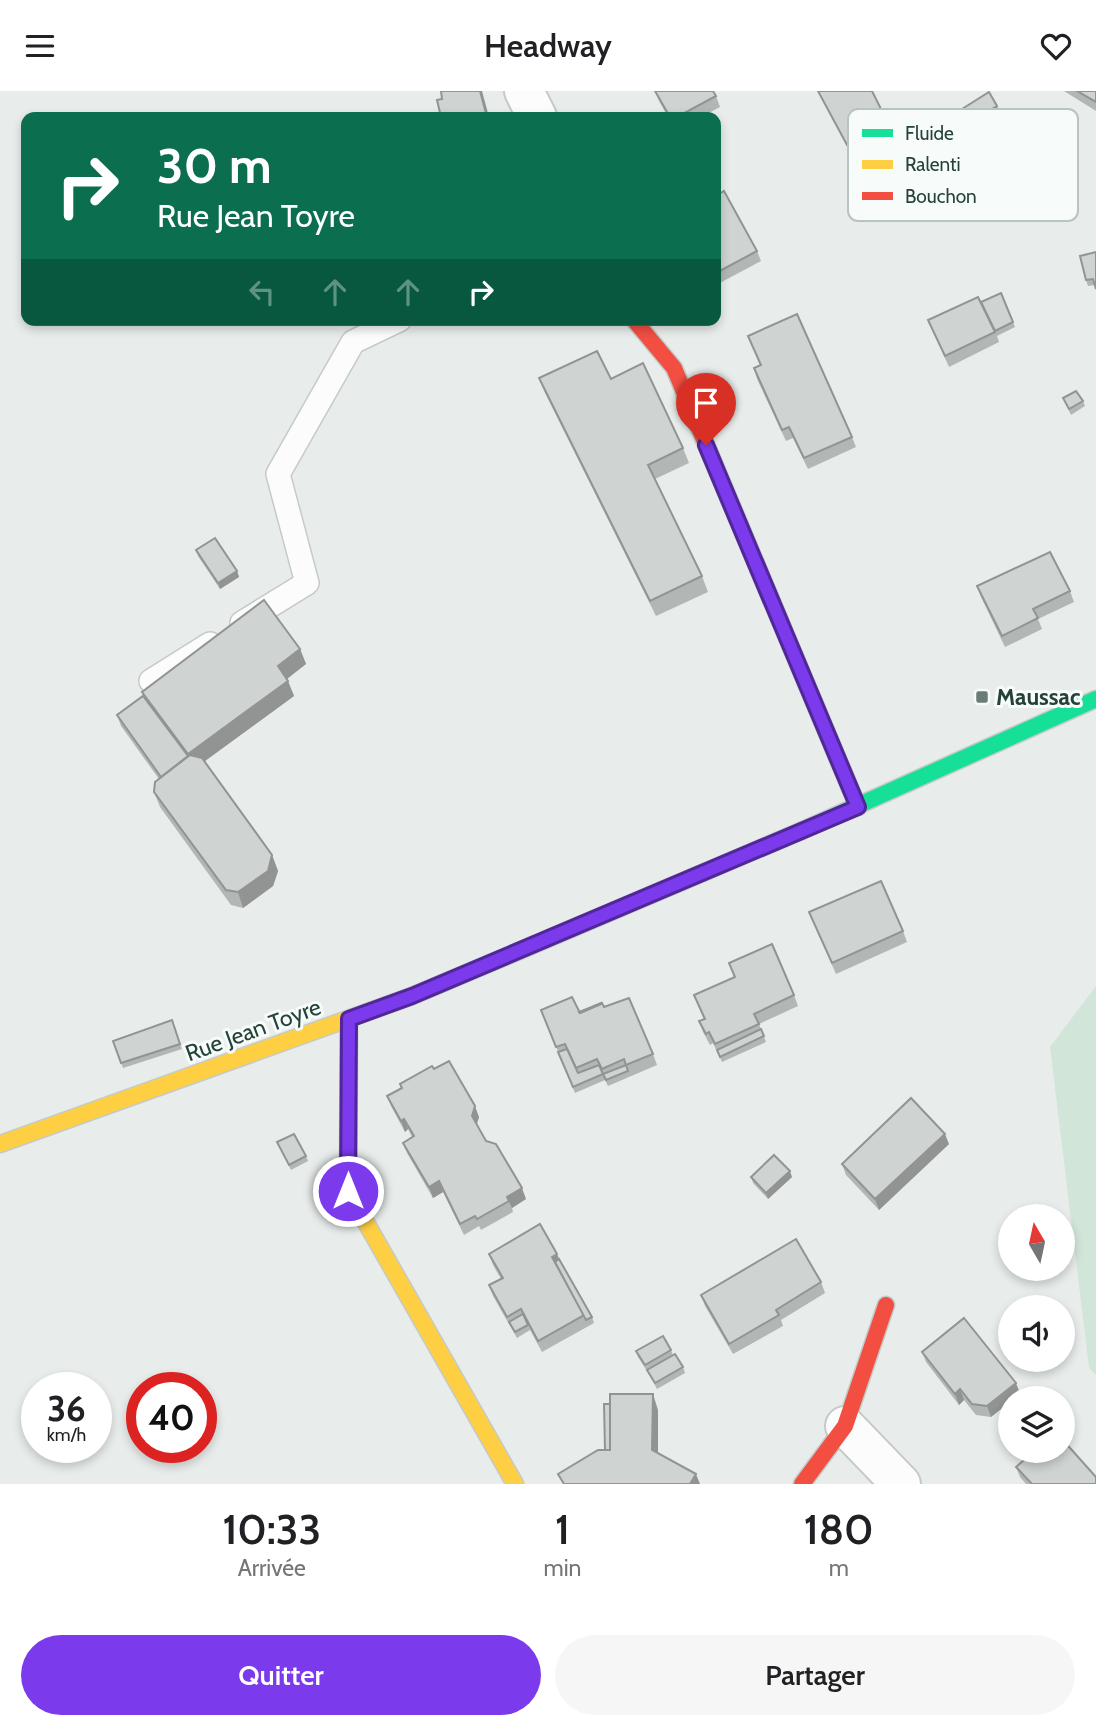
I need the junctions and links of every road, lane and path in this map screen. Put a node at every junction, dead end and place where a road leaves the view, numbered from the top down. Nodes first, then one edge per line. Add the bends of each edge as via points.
1 (524, 91) edge
2 (534, 112) edge
3 (387, 326) edge
4 (639, 326) edge
5 (151, 681) edge
6 (1096, 699) edge
7 (858, 807) junction
8 (349, 1019) junction
9 (0, 1144) edge
10 (886, 1305) dead end
11 (845, 1426) junction
12 (515, 1484) edge
13 (802, 1484) edge
14 (901, 1484) edge

1 - 2 street
3 - 5 lane via 353,342 278,474 307,583
4 - 7 street via 674,368
6 - 7 street, Rue Jean Toyre
7 - 8 street, Rue Jean Toyre
8 - 9 street, Rue Jean Toyre
8 - 12 street via 348,1191
10 - 11 street
11 - 13 street
11 - 14 street

